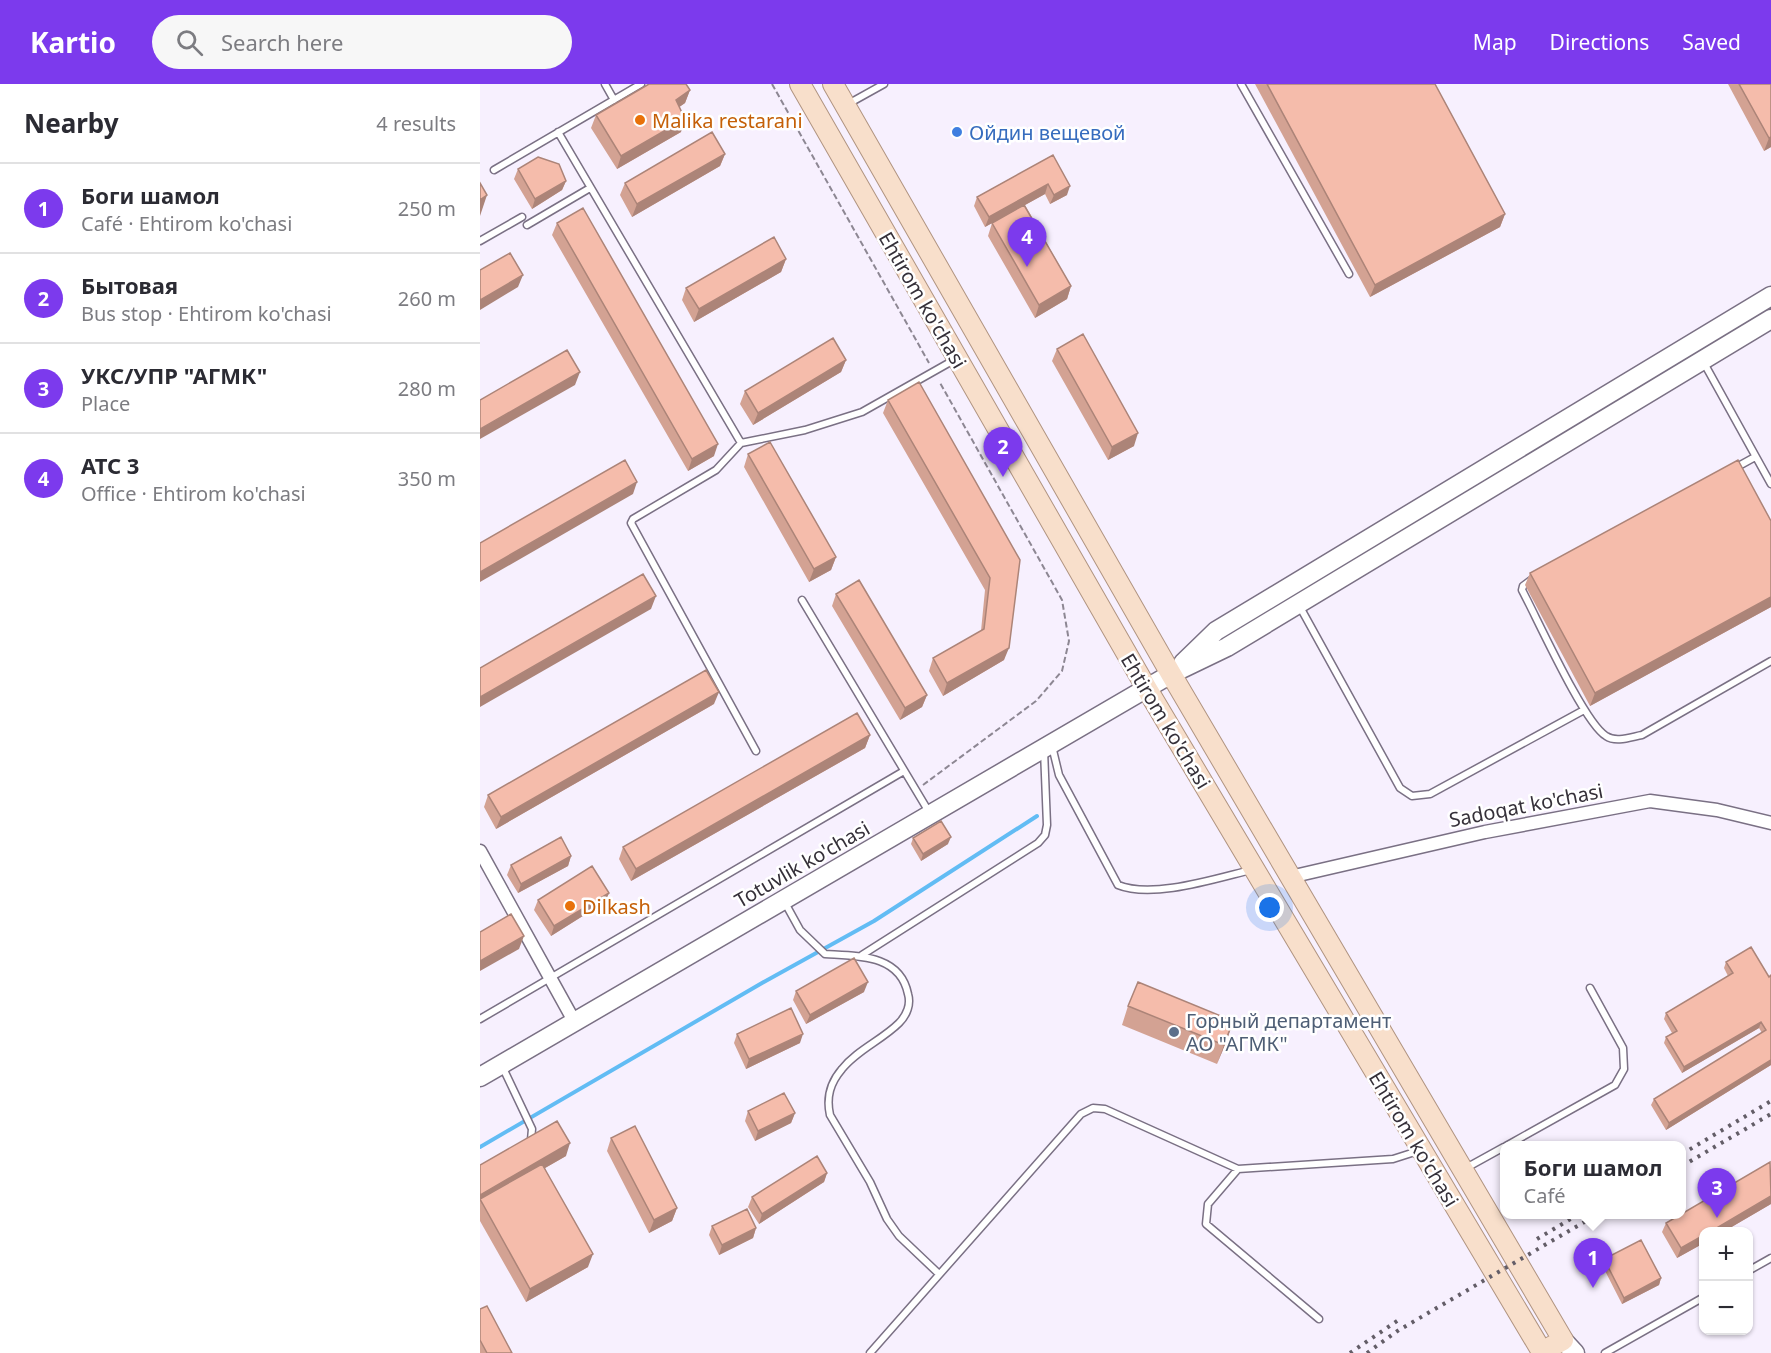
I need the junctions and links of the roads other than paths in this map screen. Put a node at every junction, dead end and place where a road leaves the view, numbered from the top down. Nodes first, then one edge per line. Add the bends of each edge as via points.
1 (605, 84) edge
2 (641, 84) edge
3 (800, 84) edge
4 (832, 84) edge
5 (884, 84) edge
6 (1241, 84) edge
7 (614, 100) junction
8 (845, 106) junction
9 (558, 132) junction
10 (494, 170) dead end
11 (590, 188) junction
12 (522, 217) dead end
13 (527, 225) dead end
14 (480, 241) edge
15 (1349, 274) dead end
16 (1771, 296) edge
17 (1771, 319) edge
18 (957, 358) junction
19 (1702, 360) junction
20 (741, 443) junction
21 (1755, 457) junction
22 (1724, 474) edge
23 (1771, 484) edge
24 (1537, 576) edge
25 (802, 600) dead end
26 (1298, 603) junction
27 (1771, 661) edge
28 (1171, 674) junction
29 (1147, 689) junction
30 (1584, 710) junction
31 (1048, 747) junction
32 (756, 751) dead end
33 (904, 771) junction
34 (931, 815) junction
35 (1771, 823) edge
36 (480, 851) edge
37 (1254, 870) junction
38 (1290, 877) junction
39 (784, 900) junction
40 (862, 955) junction
41 (550, 978) junction
42 (1590, 988) dead end
43 (480, 1019) edge
44 (574, 1021) junction
45 (501, 1065) junction
46 (480, 1077) edge
47 (1514, 1141) edge
48 (523, 1145) edge
49 (1421, 1149) junction
50 (1500, 1149) edge
51 (1238, 1169) junction
52 (1463, 1170) junction
53 (1771, 1258) edge
54 (1753, 1269) edge
55 (939, 1274) junction
56 (1699, 1300) edge
57 (1319, 1319) dead end
58 (1569, 1346) edge
59 (870, 1353) edge
60 (1542, 1353) edge
61 (1605, 1353) edge

1 - 7 lane
2 - 7 lane
3 - 18 main road, Ehtirom ko'chasi
4 - 8 main road, Ehtirom ko'chasi
5 - 8 lane
6 - 15 lane
7 - 9 lane
8 - 28 main road, Ehtirom ko'chasi
9 - 10 lane
9 - 11 lane
11 - 13 lane
11 - 20 lane
12 - 14 lane
16 - 28 main road via 1216,631
17 - 19 main road
18 - 20 lane via 862,412 805,430
18 - 29 main road, Ehtirom ko'chasi
19 - 21 lane
19 - 26 main road
20 - 32 lane via 716,470 631,523
21 - 22 lane
21 - 23 lane
24 - 30 lane via 1522,590
25 - 33 lane
26 - 28 main road via 1227,647
26 - 30 lane via 1400,788 1412,796 1430,794
27 - 30 lane via 1642,735 1620,740 1606,736
28 - 29 main road, Totuvlik ko'chasi
28 - 38 main road, Ehtirom ko'chasi
29 - 31 main road, Totuvlik ko'chasi
29 - 37 main road, Ehtirom ko'chasi
31 - 34 main road, Totuvlik ko'chasi
31 - 37 lane via 1118,885 1132,890 1198,883
31 - 40 lane via 1047,825 1038,843
33 - 34 lane
33 - 41 lane
34 - 39 main road, Totuvlik ko'chasi
35 - 38 street, Sadoqat ko'chasi via 1717,810 1650,801 1485,832
36 - 41 street
37 - 49 main road, Ehtirom ko'chasi
38 - 52 main road, Ehtirom ko'chasi
39 - 40 lane via 800,930 825,954
39 - 44 main road, Totuvlik ko'chasi
40 - 55 lane via 896,970 906,984 909,1008 885,1036 843,1067 830,1086 830,1115 887,1219
41 - 43 lane
41 - 44 street
42 - 47 lane via 1623,1048 1624,1069 1615,1085
44 - 45 main road, Totuvlik ko'chasi
45 - 46 main road, Totuvlik ko'chasi
45 - 48 lane via 532,1129 531,1139
49 - 51 lane via 1393,1159
49 - 60 main road, Ehtirom ko'chasi
50 - 52 lane
51 - 55 lane via 1105,1109 1093,1108 1081,1114
51 - 57 lane via 1208,1204 1206,1224
52 - 58 main road, Ehtirom ko'chasi
53 - 54 lane
55 - 59 lane
56 - 61 lane
58 - 60 main road

